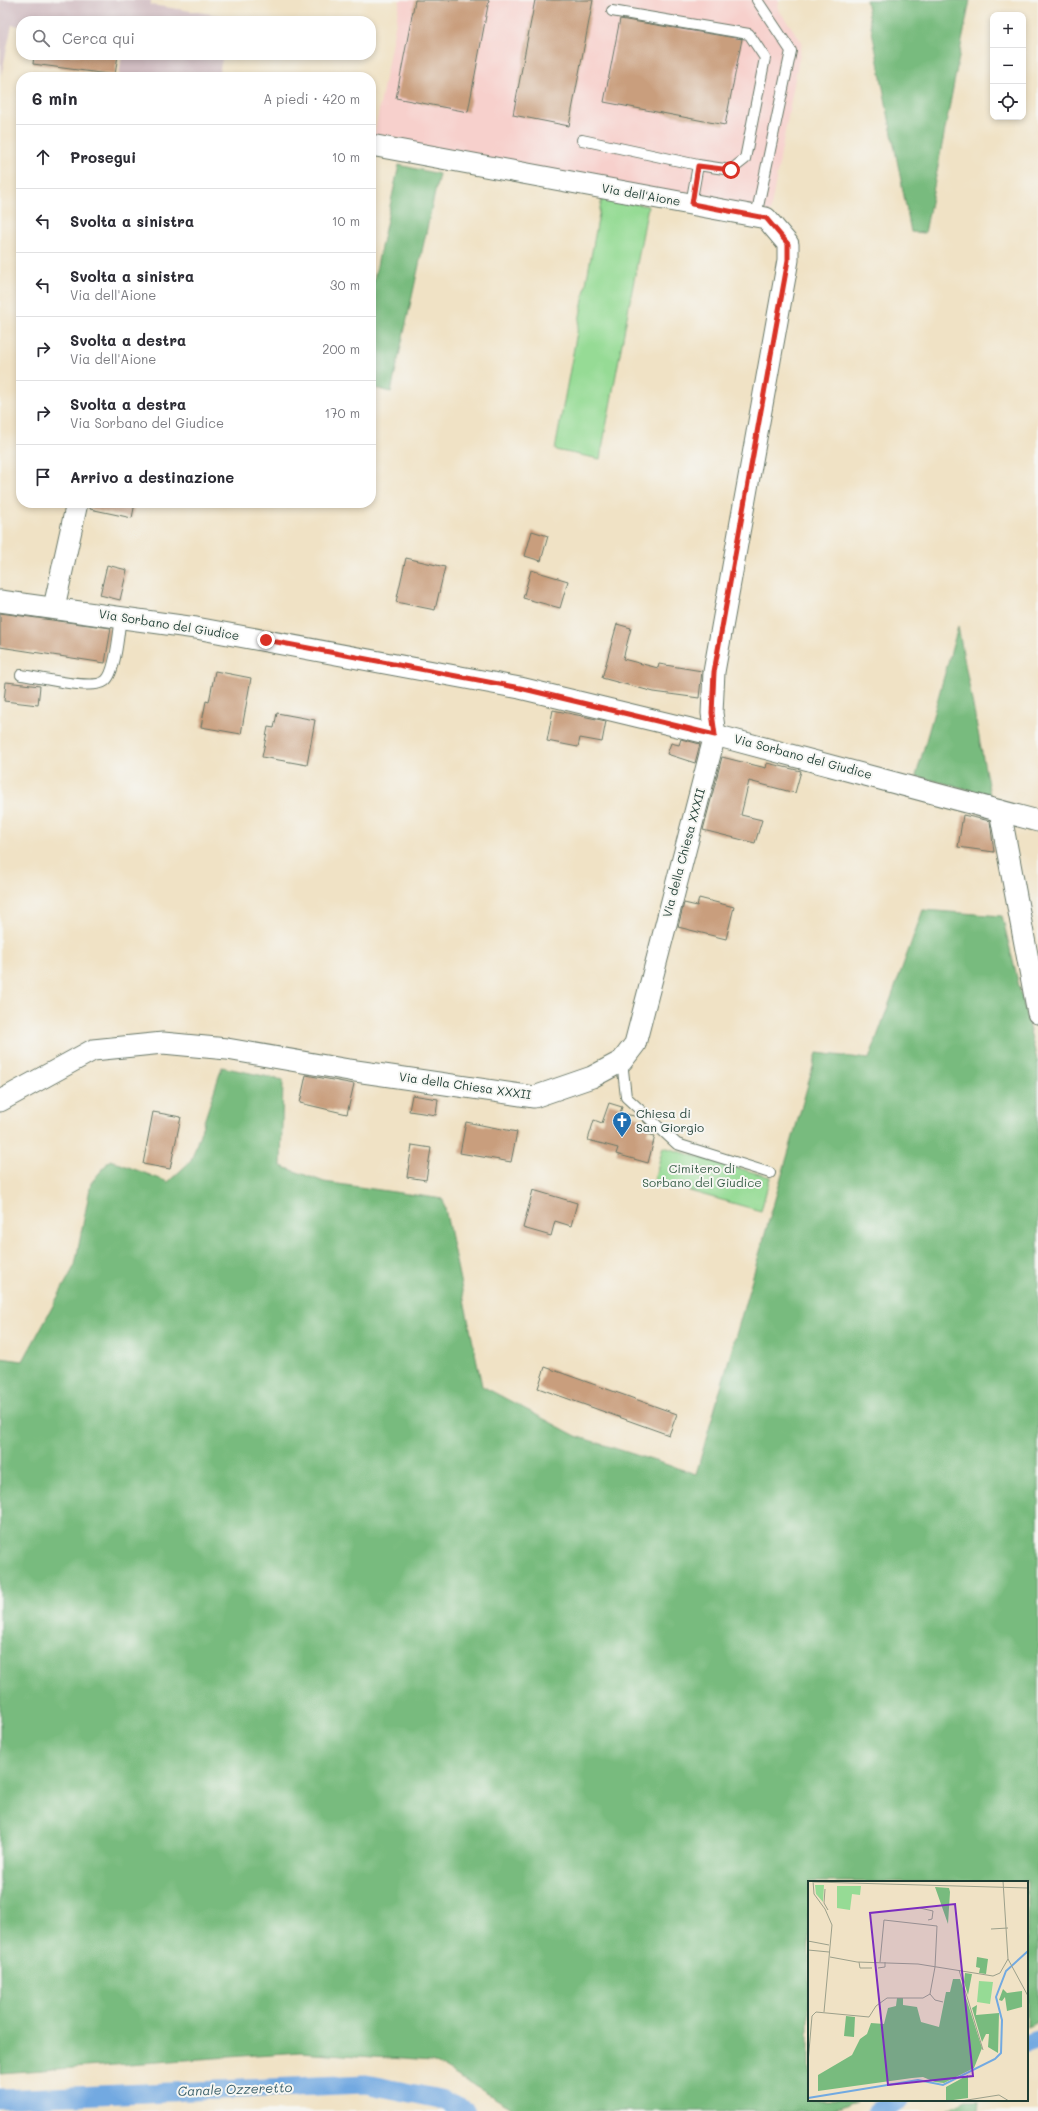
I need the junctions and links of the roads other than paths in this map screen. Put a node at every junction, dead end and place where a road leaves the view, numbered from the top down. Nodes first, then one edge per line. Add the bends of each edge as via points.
1 (757, 0) edge
2 (612, 12) dead end
3 (582, 140) dead end
4 (376, 146) edge
5 (698, 166) junction
6 (692, 204) junction
7 (756, 216) junction
8 (76, 508) edge
9 (0, 601) edge
10 (54, 607) junction
11 (121, 616) junction
12 (21, 675) dead end
13 (715, 735) junction
14 (1000, 811) junction
15 (1038, 821) edge
16 (1038, 1013) edge
17 (622, 1061) junction
18 (0, 1101) edge
19 (770, 1173) dead end

1 - 7 lane via 791,51
2 - 5 lane via 749,34 765,58 745,159 731,170
3 - 5 lane
4 - 6 street, Via dell'Aione
5 - 6 lane
6 - 7 street, Via dell'Aione
7 - 13 street, Via dell'Aione via 766,218 788,244 788,260 714,672 712,713
8 - 10 street
9 - 10 street, Via Sorbano del Giudice
10 - 11 street, Via Sorbano del Giudice
11 - 12 lane via 114,661 106,681 92,686
11 - 13 street, Via Sorbano del Giudice via 277,642 520,688
13 - 14 street, Via Sorbano del Giudice via 885,778
13 - 17 street, Via della Chiesa XXXII via 635,1044
14 - 15 street, Via Sorbano del Giudice
14 - 16 street
17 - 18 street, Via della Chiesa XXXII via 592,1077 534,1097 227,1049 164,1043 93,1050
17 - 19 lane via 626,1097 677,1144

